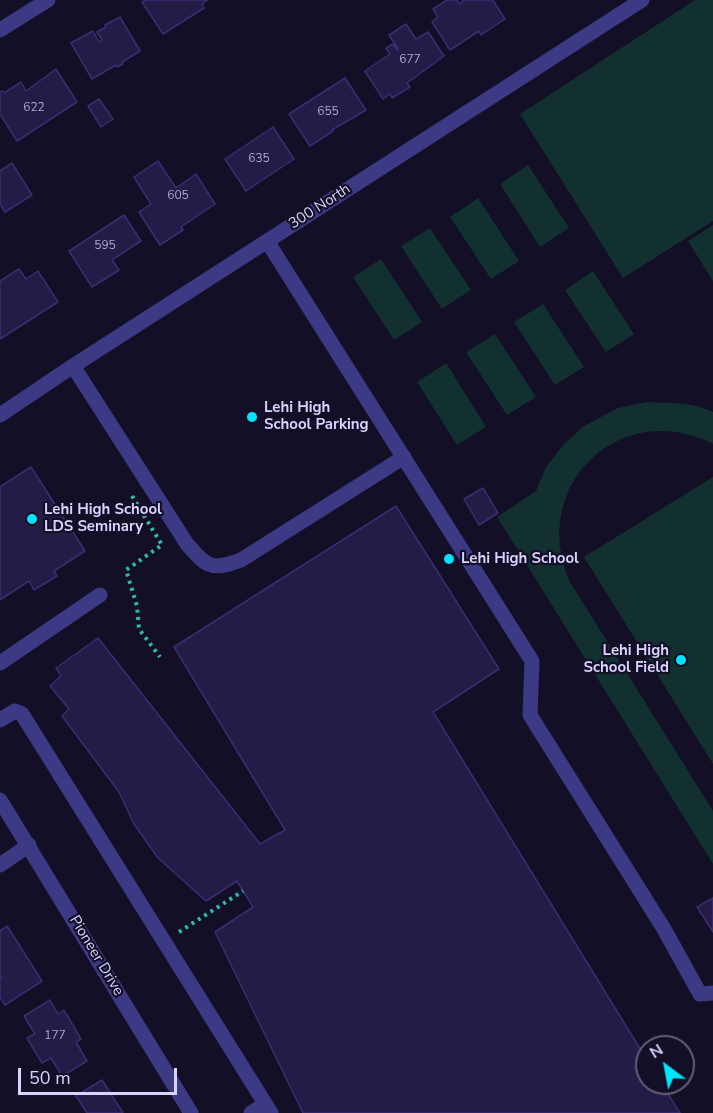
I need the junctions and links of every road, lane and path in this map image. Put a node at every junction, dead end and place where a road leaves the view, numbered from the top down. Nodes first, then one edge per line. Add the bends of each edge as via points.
1 (48, 0) edge
2 (642, 0) edge
3 (0, 30) edge
4 (267, 241) junction
5 (73, 366) junction
6 (0, 415) edge
7 (404, 457) junction
8 (129, 490) dead end
9 (100, 595) dead end
10 (159, 657) dead end
11 (0, 663) edge
12 (0, 720) edge
13 (0, 800) edge
14 (29, 845) junction
15 (0, 865) edge
16 (243, 891) dead end
17 (178, 932) dead end
18 (713, 993) edge
19 (268, 1108) edge
20 (191, 1113) edge
21 (251, 1113) edge

1 - 3 street
2 - 4 street, 300 North
4 - 5 street, 300 North
4 - 7 street
5 - 6 street, 300 North
5 - 7 street via 187,544 203,562 222,567 240,560
7 - 18 street via 531,661 530,715 664,929 700,994
8 - 10 path via 162,545 126,570 139,628
9 - 11 street
12 - 19 street via 15,711 22,714
13 - 14 street, Pioneer Drive
14 - 15 street
14 - 20 street, Pioneer Drive
16 - 17 path
19 - 21 street

